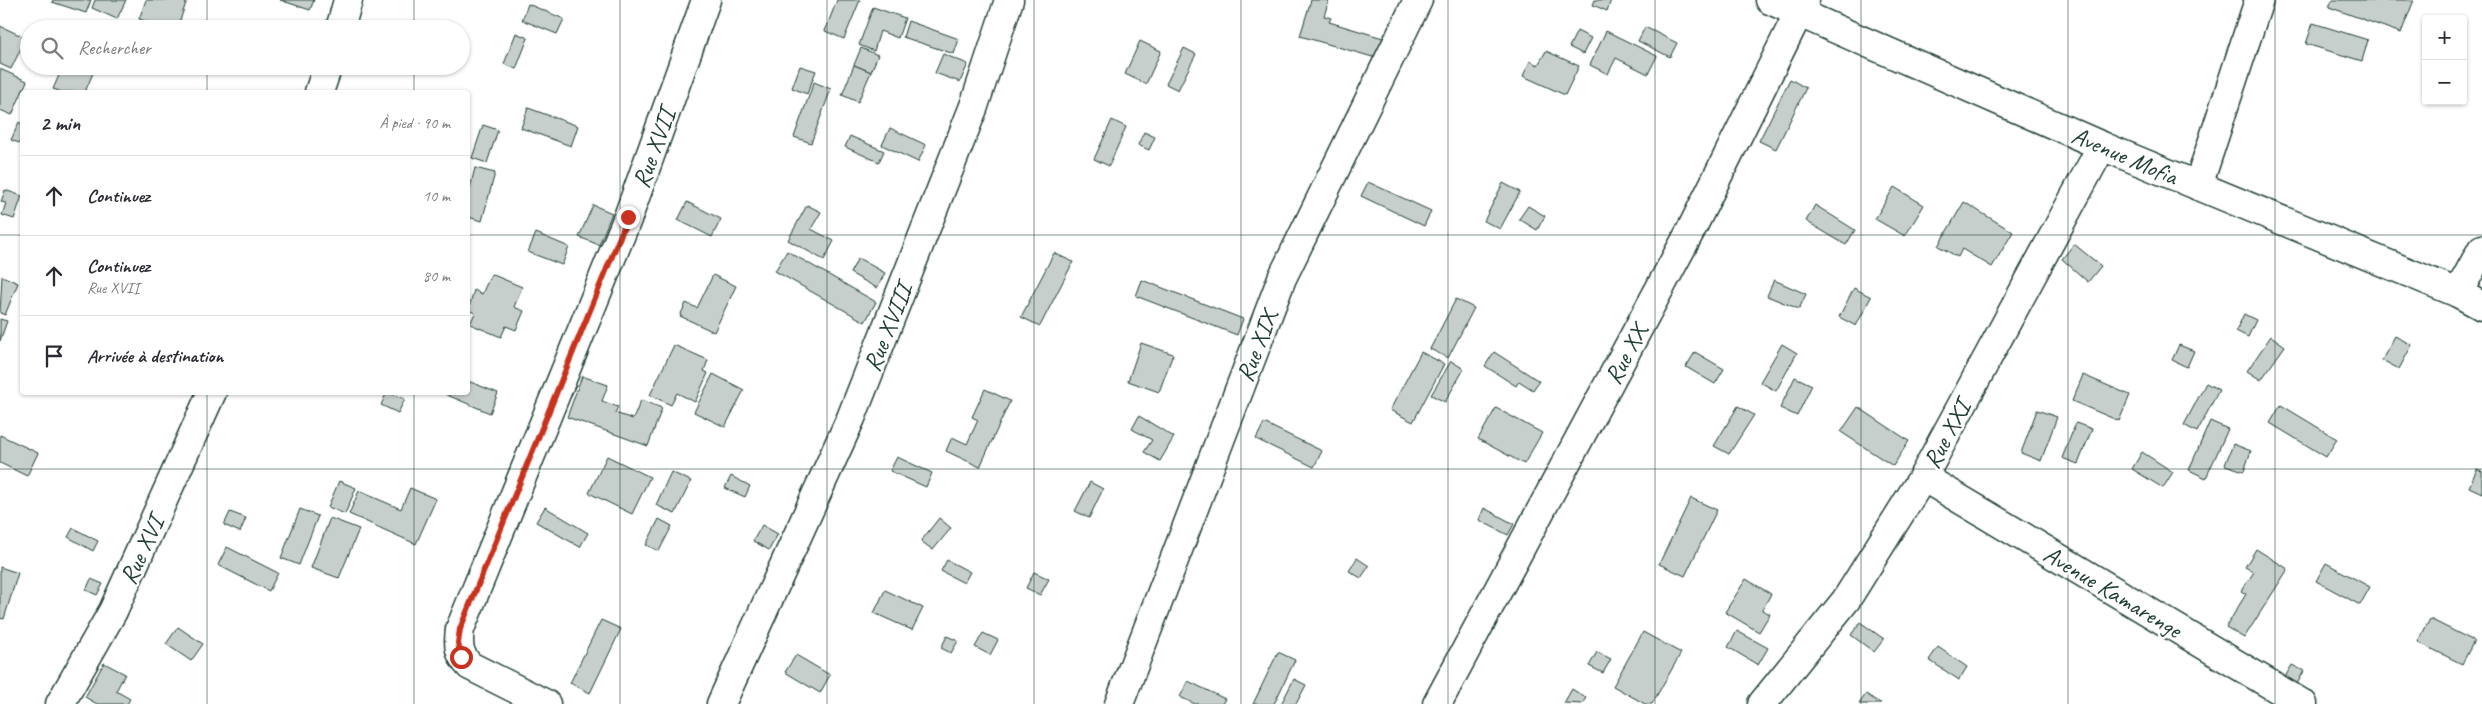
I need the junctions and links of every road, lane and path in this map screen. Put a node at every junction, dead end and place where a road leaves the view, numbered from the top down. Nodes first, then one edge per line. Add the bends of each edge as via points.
1 (348, 0) edge
2 (706, 0) edge
3 (1009, 0) edge
4 (1418, 0) edge
5 (1770, 0) edge
6 (2259, 0) edge
7 (1802, 6) edge
8 (342, 20) edge
9 (325, 75) edge
10 (321, 90) edge
11 (2102, 146) junction
12 (2198, 186) junction
13 (2482, 249) edge
14 (2458, 293) junction
15 (2482, 306) edge
16 (211, 395) edge
17 (1923, 477) junction
18 (60, 704) edge
19 (546, 704) edge
20 (721, 704) edge
21 (1120, 704) edge
22 (1438, 704) edge
23 (1762, 704) edge
24 (2303, 704) edge

1 - 8 street
2 - 19 street, Rue XVII via 628,217 460,629 461,657 470,666
3 - 20 street, Rue XVIII via 974,106 851,418
4 - 21 street, Rue XIX via 1282,278
5 - 7 street, Avenue Mofia
6 - 12 street
7 - 11 street, Avenue Mofia
7 - 22 street, Rue XX via 1691,230
9 - 10 street
11 - 12 street, Avenue Mofia
11 - 17 street, Rue XXI
12 - 14 street, Avenue Mofia
13 - 14 street
14 - 15 street, Avenue Mofia
16 - 18 street, Rue XVI via 113,610
17 - 23 street, Rue XXI via 1846,600
17 - 24 street, Avenue Kamarenge

